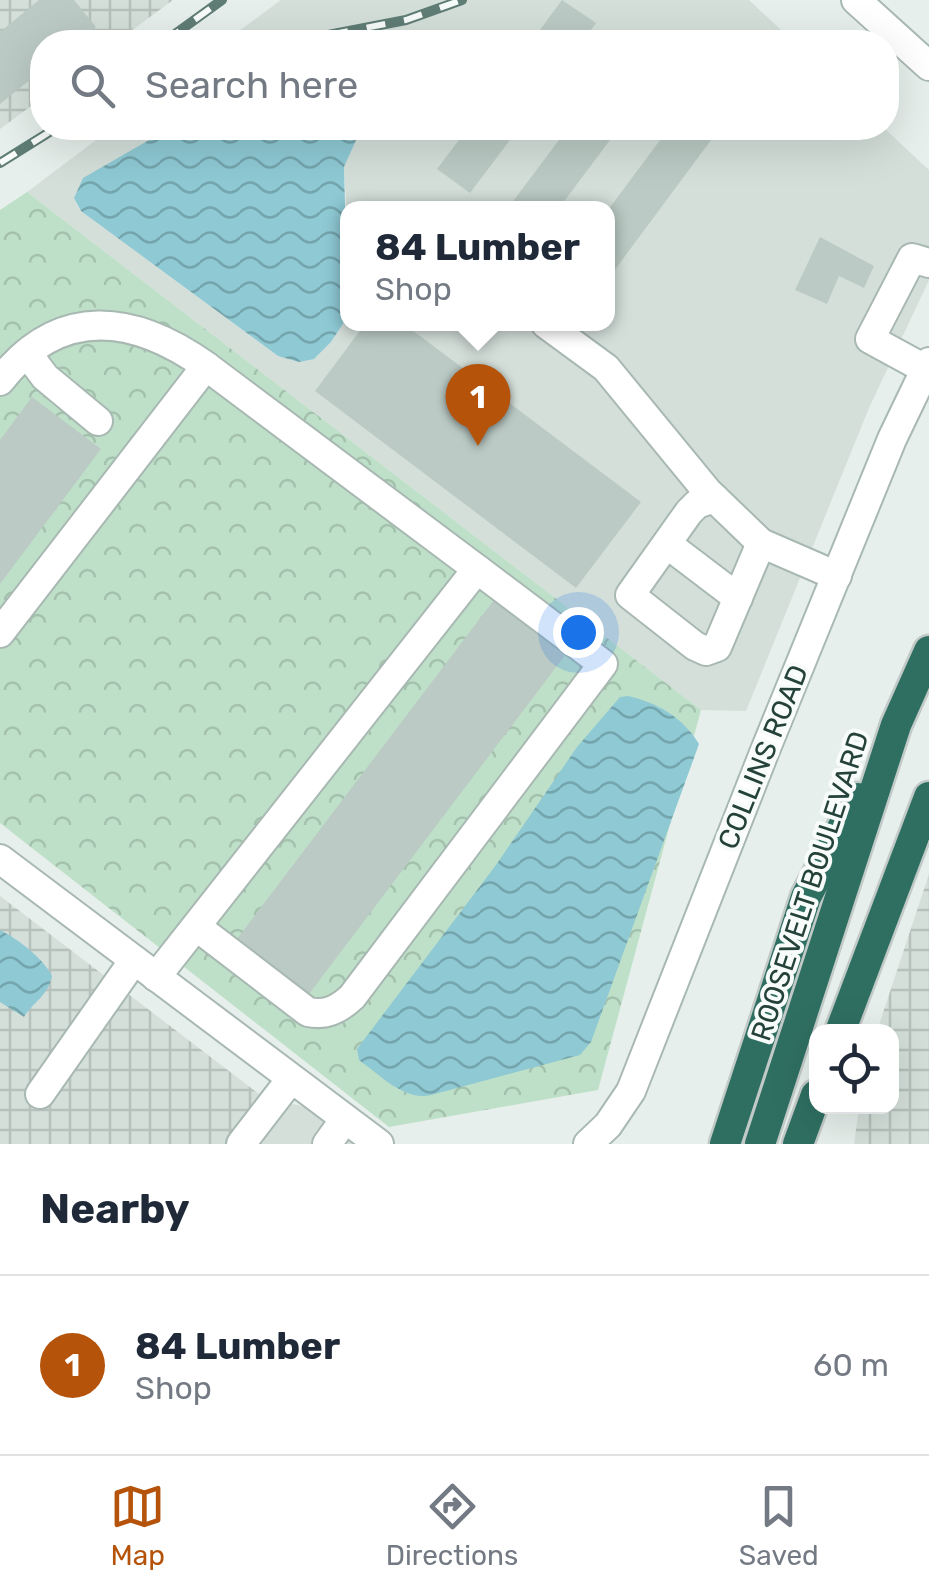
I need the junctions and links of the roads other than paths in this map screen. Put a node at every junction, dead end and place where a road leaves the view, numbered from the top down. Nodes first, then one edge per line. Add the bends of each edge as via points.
1 (856, 0) edge
2 (889, 30) edge
3 (899, 39) edge
4 (929, 66) edge
5 (929, 263) edge
6 (556, 331) edge
7 (28, 353) junction
8 (927, 365) edge
9 (206, 366) junction
10 (0, 382) edge
11 (98, 422) dead end
12 (714, 498) junction
13 (761, 543) junction
14 (667, 544) junction
15 (477, 569) junction
16 (836, 576) junction
17 (738, 598) junction
18 (0, 633) edge
19 (929, 650) edge
20 (896, 725) junction
21 (929, 796) edge
22 (0, 859) edge
23 (197, 927) junction
24 (145, 969) junction
25 (843, 1024) edge
26 (291, 1079) junction
27 (40, 1094) dead end
28 (809, 1114) edge
29 (345, 1119) junction
30 (241, 1144) edge
31 (327, 1144) edge
32 (379, 1144) edge
33 (588, 1144) edge
34 (725, 1144) edge
35 (760, 1144) edge
36 (798, 1144) edge

1 - 2 street
3 - 4 street
5 - 8 street via 912,258 870,339
6 - 12 street via 606,368
7 - 9 street via 70,327 109,324 172,343
7 - 10 street
7 - 11 street via 45,377
8 - 16 street, COLLINS ROAD
9 - 15 street
9 - 18 street
12 - 13 street
12 - 14 street via 697,504
13 - 16 street
13 - 17 street
14 - 17 street
14 - 17 street via 630,595 695,646 717,648
15 - 23 street
15 - 23 street via 604,664 352,997 334,1011 308,1012
16 - 33 street, COLLINS ROAD via 631,1091
19 - 20 highway, ROOSEVELT BOULEVARD
20 - 34 highway via 806,896
20 - 35 highway, ROOSEVELT BOULEVARD
21 - 25 highway
22 - 24 street
23 - 24 street
24 - 26 street
24 - 27 street
26 - 29 street
26 - 30 street
28 - 36 highway
29 - 31 street
29 - 32 street

